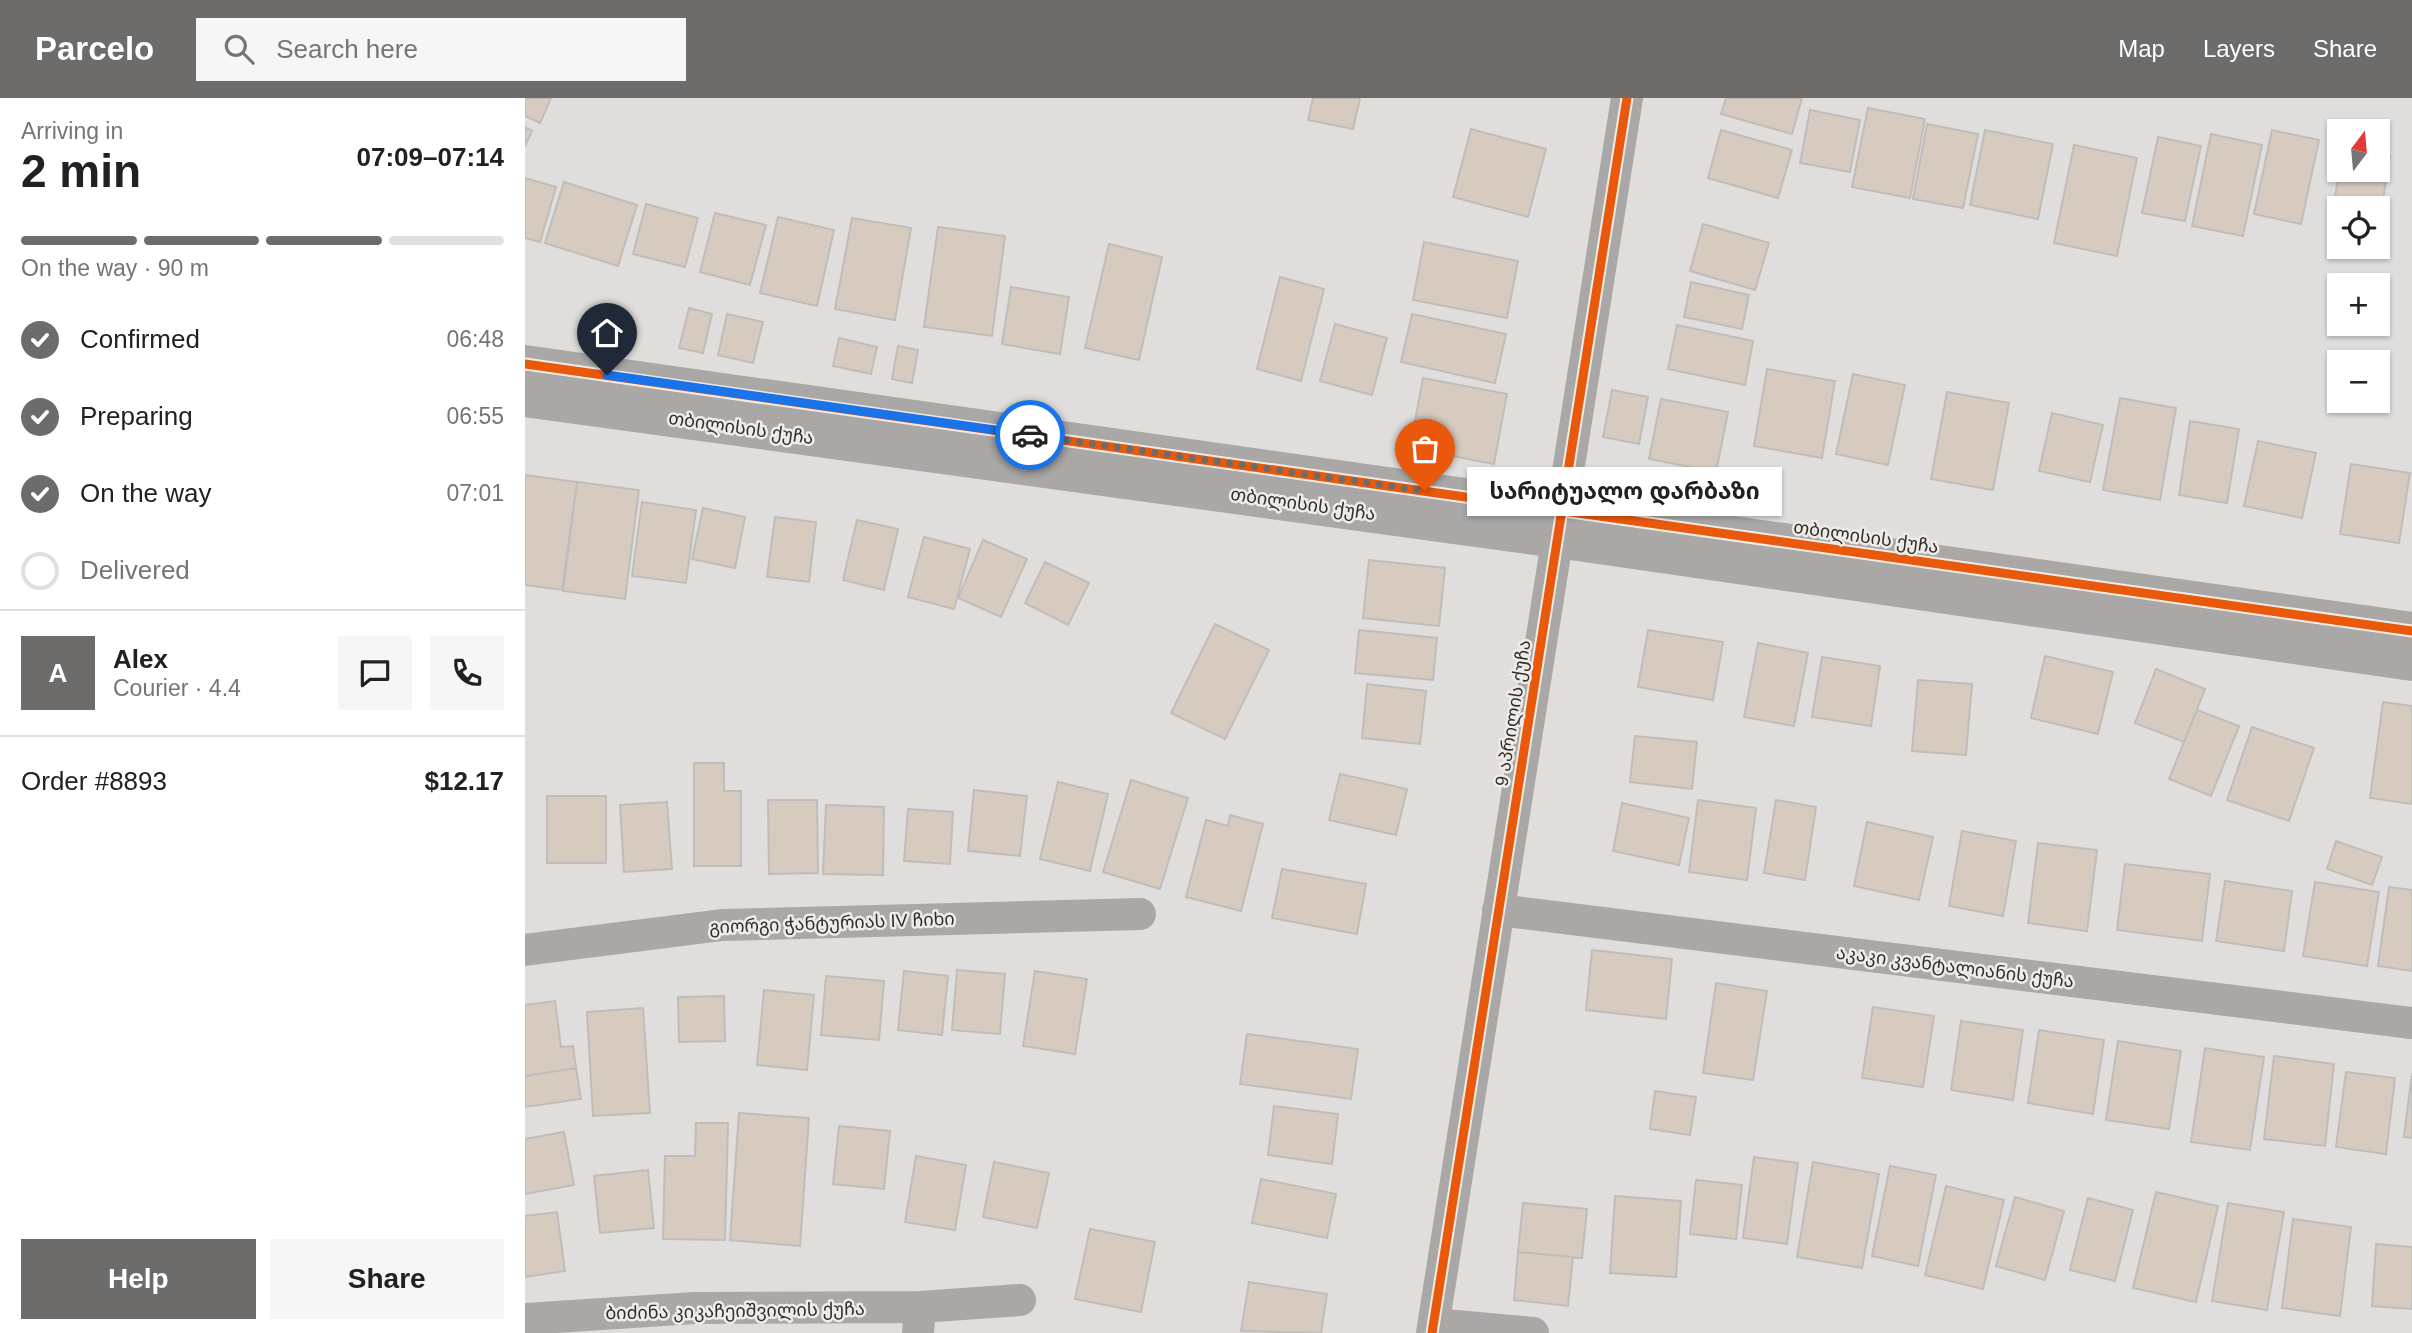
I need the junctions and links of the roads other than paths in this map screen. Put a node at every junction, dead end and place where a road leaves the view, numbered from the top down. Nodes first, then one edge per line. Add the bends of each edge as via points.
1 (1627, 98) edge
2 (525, 364) edge
3 (525, 398) edge
4 (1559, 524) junction
5 (2412, 631) edge
6 (2412, 662) edge
7 (1498, 910) junction
8 (1140, 914) dead end
9 (525, 950) edge
10 (2412, 1023) edge
11 (1020, 1300) dead end
12 (525, 1319) edge
13 (919, 1320) edge
14 (1433, 1329) edge
15 (1533, 1333) edge

1 - 4 street, 9 აპრილის ქუჩა
2 - 4 street, თბილისის ქუჩა
3 - 4 street, თბილისის ქუჩა
4 - 5 street, თბილისის ქუჩა
4 - 6 street, თბილისის ქუჩა
4 - 7 street, 9 აპრილის ქუჩა
7 - 10 street, აკაკი კვანტალიანის ქუჩა
7 - 14 street, 9 აპრილის ქუჩა
8 - 9 street, გიორგი ჭანტურიას IV ჩიხი via 722,925
11 - 13 street, ბიძინა კიკაჩეიშვილის ქუჩა
12 - 13 street, ბიძინა კიკაჩეიშვილის ქუჩა via 694,1308
14 - 15 street

